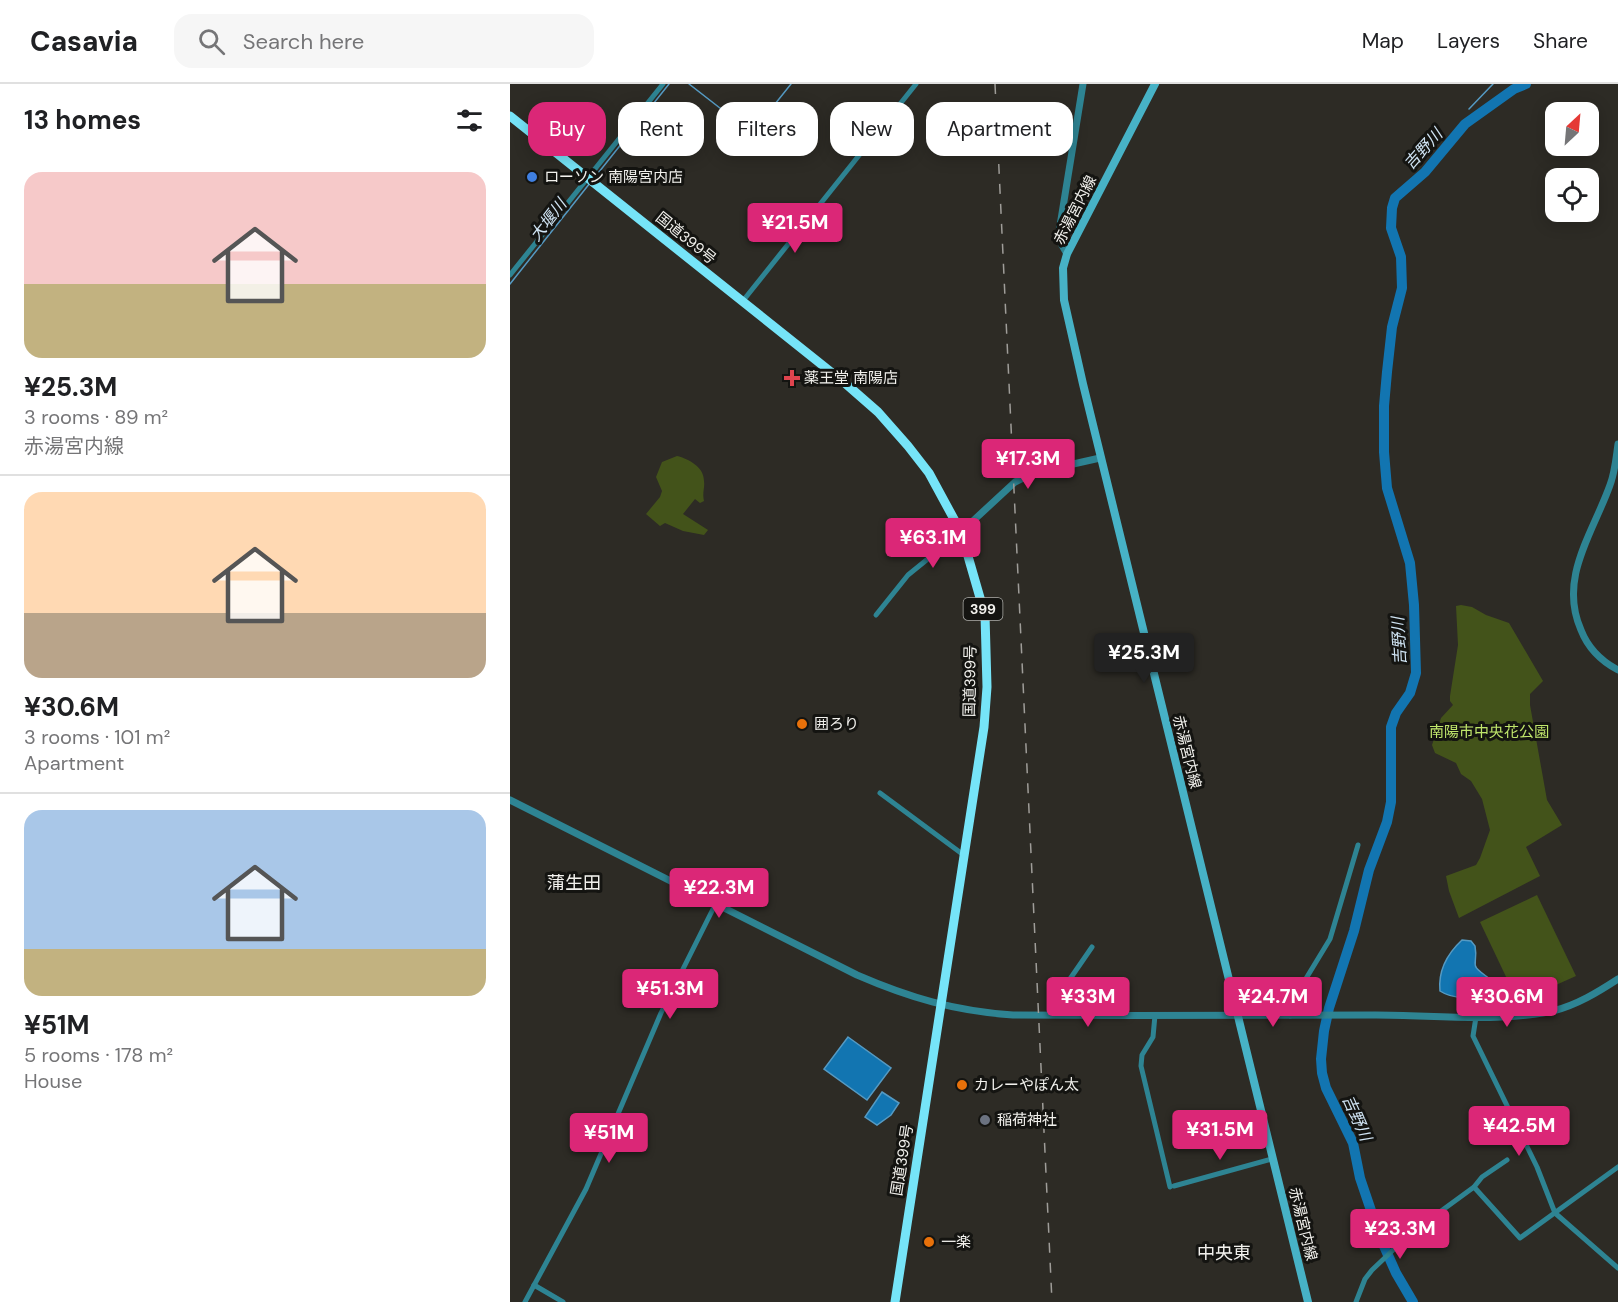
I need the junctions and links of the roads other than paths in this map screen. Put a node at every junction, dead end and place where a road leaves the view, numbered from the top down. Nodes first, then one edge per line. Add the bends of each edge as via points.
1 (663, 84) edge
2 (916, 84) edge
3 (1083, 84) edge
4 (1155, 84) edge
5 (510, 116) edge
6 (588, 178) junction
7 (1067, 254) junction
8 (510, 275) edge
9 (742, 302) junction
10 (1618, 444) edge
11 (1100, 458) junction
12 (961, 532) junction
13 (876, 615) dead end
14 (1618, 670) edge
15 (880, 793) dead end
16 (510, 800) edge
17 (1358, 845) dead end
18 (965, 856) junction
19 (716, 903) junction
20 (1092, 947) dead end
21 (1618, 978) edge
22 (942, 1006) junction
23 (1060, 1016) junction
24 (1155, 1016) junction
25 (1238, 1016) junction
26 (1290, 1016) junction
27 (1476, 1017) junction
28 (1272, 1159) junction
29 (1507, 1160) dead end
30 (1618, 1167) edge
31 (1474, 1187) junction
32 (1555, 1213) junction
33 (1618, 1268) edge
34 (534, 1285) junction
35 (525, 1302) edge
36 (563, 1302) edge
37 (895, 1302) edge
38 (1308, 1302) edge
39 (1356, 1302) edge

1 - 6 street
2 - 9 street
3 - 7 street via 1058,238
4 - 7 main road, 赤湯宮内線
5 - 6 highway, 国道399号 / 399
6 - 8 street
6 - 9 highway, 国道399号 / 399
7 - 11 main road, 赤湯宮内線 via 1063,268 1064,300
9 - 12 highway, 国道399号 / 399 via 879,412 929,473
10 - 14 street via 1610,485 1588,535 1572,601 1584,638 1594,653
11 - 12 street via 1033,473 1015,482
11 - 25 main road, 赤湯宮内線
12 - 13 street via 908,575
12 - 18 highway, 国道399号 / 399 via 984,615 987,687
15 - 18 street
16 - 19 street
17 - 26 street via 1330,939 1296,995
18 - 22 highway, 国道399号 / 399
19 - 22 street via 857,975
19 - 34 street via 661,1013 586,1189
20 - 23 street via 1061,992
21 - 27 street via 1586,999 1552,1011
22 - 23 street via 985,1013
22 - 37 highway, 国道399号 / 399
23 - 24 street
24 - 25 street
24 - 28 street via 1153,1037 1142,1054 1142,1066 1172,1187
25 - 26 street
25 - 28 main road, 赤湯宮内線
26 - 27 street
27 - 32 street via 1473,1036 1537,1167
28 - 38 main road, 赤湯宮内線
29 - 31 street
30 - 32 street
31 - 32 street via 1520,1239
31 - 39 street via 1412,1233 1372,1270
32 - 33 street
34 - 35 street
34 - 36 street

